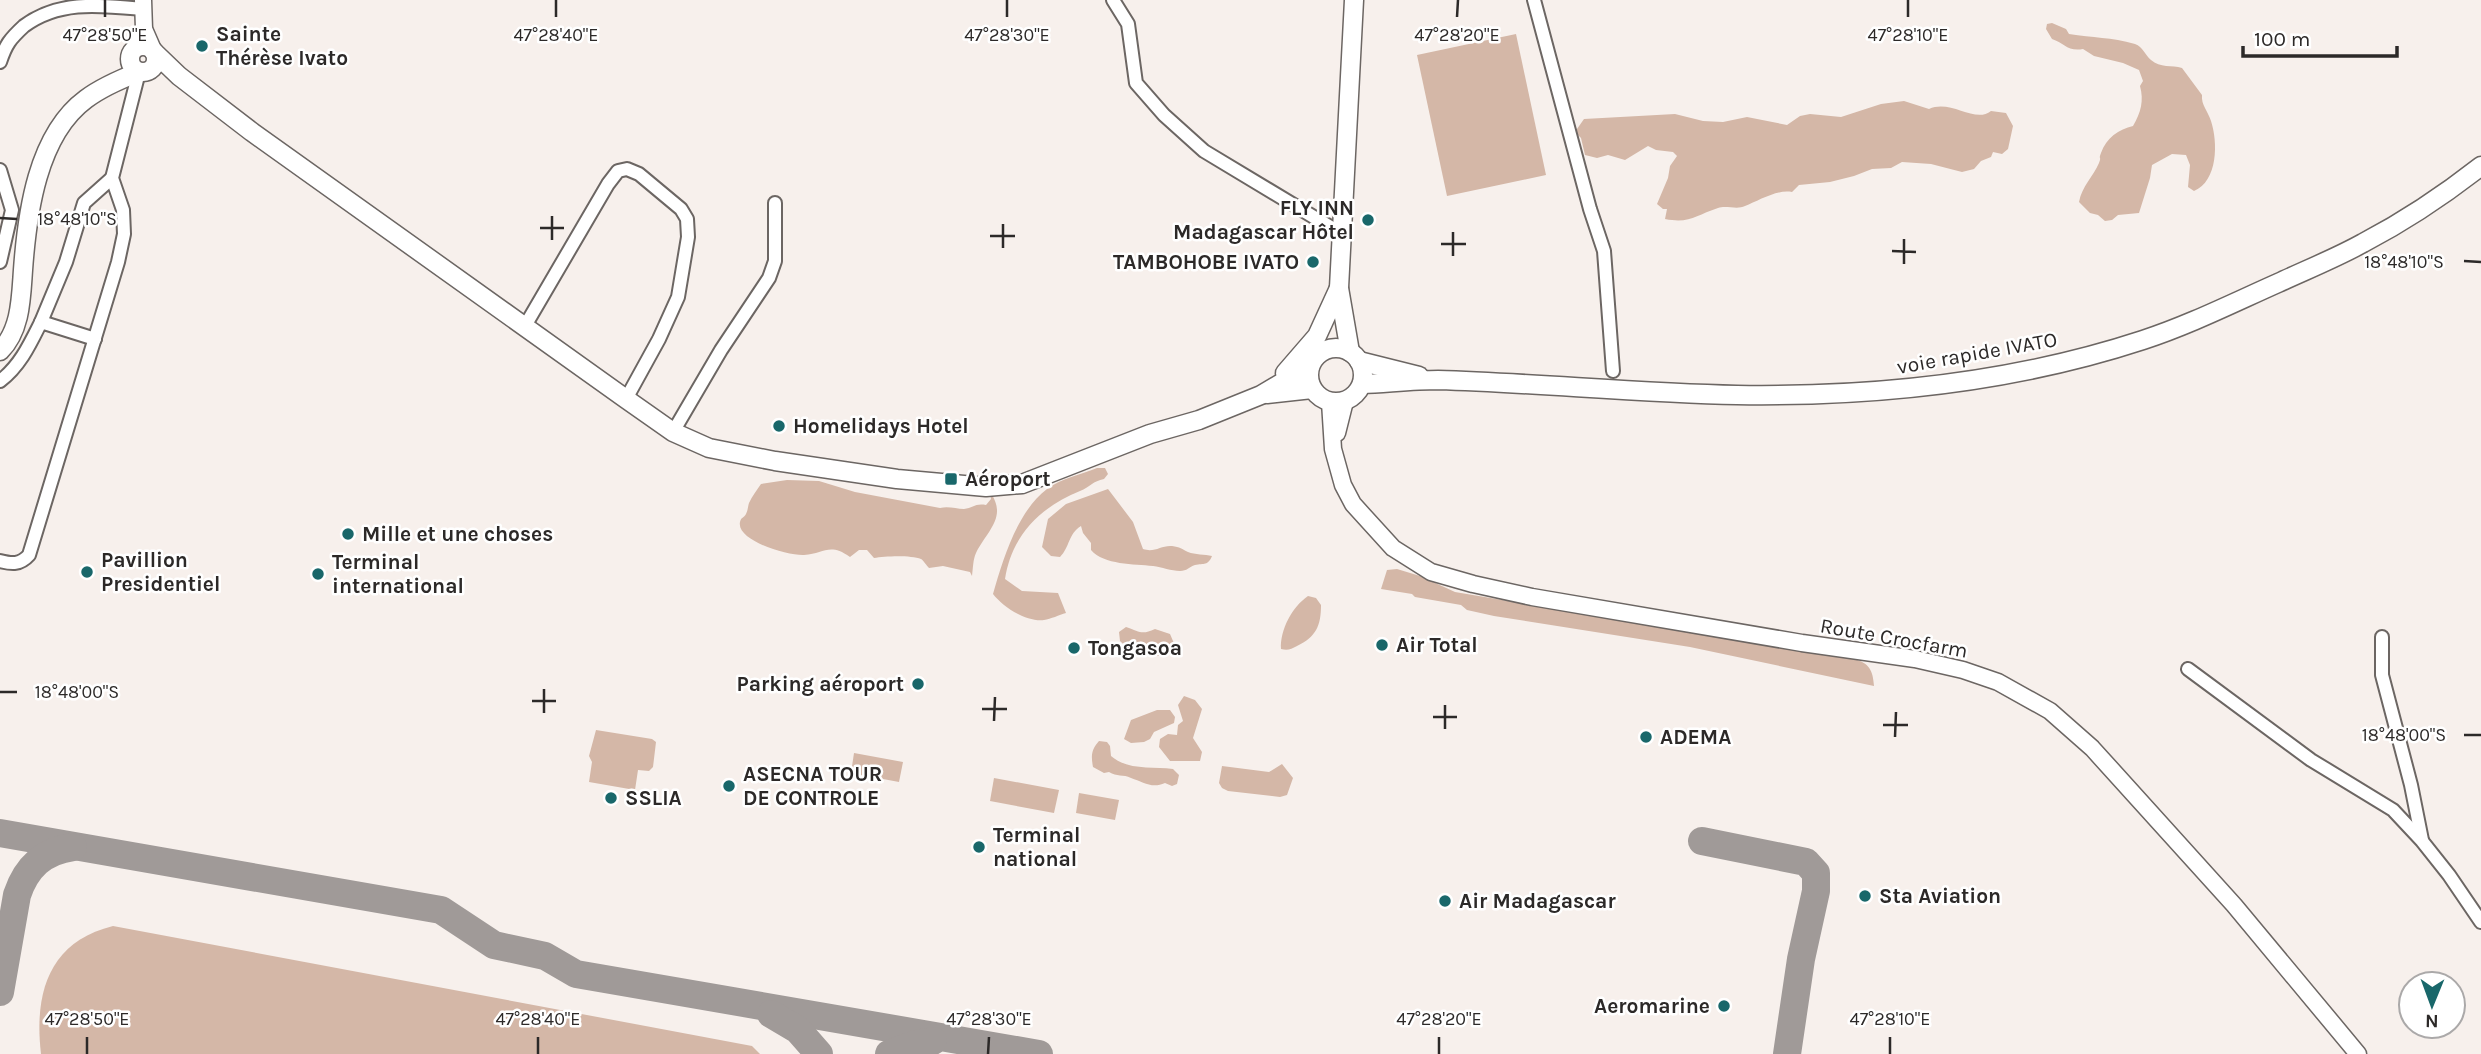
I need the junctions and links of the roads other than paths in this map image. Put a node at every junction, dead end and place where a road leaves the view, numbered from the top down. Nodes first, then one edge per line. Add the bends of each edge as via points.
1 (1113, 0) edge
2 (1354, 0) edge
3 (1534, 0) edge
4 (69, 1) edge
5 (143, 5) edge
6 (145, 29) junction
7 (154, 52) junction
8 (0, 62) edge
9 (138, 62) junction
10 (180, 76) junction
11 (2481, 166) edge
12 (0, 170) edge
13 (112, 178) junction
14 (775, 203) dead end
15 (1342, 234) junction
16 (2, 248) edge
17 (0, 262) edge
18 (1339, 288) junction
19 (41, 322) junction
20 (525, 326) junction
21 (95, 339) junction
22 (0, 351) edge
23 (1355, 356) junction
24 (1314, 361) junction
25 (1613, 371) dead end
26 (1436, 380) junction
27 (0, 381) edge
28 (1362, 384) junction
29 (1312, 389) junction
30 (1261, 395) junction
31 (626, 399) junction
32 (1338, 402) junction
33 (673, 432) junction
34 (0, 561) edge
35 (2382, 638) dead end
36 (2189, 669) dead end
37 (2422, 841) junction
38 (2481, 922) edge
39 (2358, 1054) edge

1 - 15 street via 1128,24 1136,83 1164,115 1204,151
2 - 15 main road
3 - 25 street via 1604,251
4 - 5 street
4 - 8 street via 33,17 7,42
5 - 6 street
6 - 7 street
6 - 9 street
7 - 9 main road via 156,62
7 - 10 main road
9 - 10 main road
9 - 13 street
9 - 22 main road via 85,100 49,146 34,183 20,306 15,326
10 - 20 main road
11 - 26 main road, voie rapide IVATO via 2431,203 2362,244 2183,326 2098,354 2025,371 1926,388 1814,394 1655,392
12 - 16 street via 12,210
13 - 19 street via 84,204
13 - 21 street via 123,210 124,234
14 - 33 street via 775,261 769,278
15 - 18 main road
16 - 17 street
18 - 23 main road
18 - 24 main road
18 - 30 main road via 1317,335
19 - 21 street
19 - 27 street via 26,353
20 - 31 main road
20 - 31 street via 608,184 618,171 639,174 681,209 688,237 678,298
21 - 34 street via 29,555 14,564
23 - 24 main road via 1339,348 1327,349
23 - 26 main road
23 - 28 main road via 1363,372
24 - 29 main road via 1308,377
24 - 30 main road
26 - 28 main road
28 - 32 main road via 1356,394
29 - 30 main road
29 - 32 main road via 1321,398
30 - 33 main road via 1022,484 986,487 775,461 709,448
31 - 33 main road
32 - 39 street, Route Crocfarm via 1333,449 1353,504 1393,548 1431,572 1532,597 1915,659 1998,682 2050,710 2092,748 2234,905
35 - 37 street via 2382,676
36 - 37 street via 2311,760 2393,810
37 - 38 street

